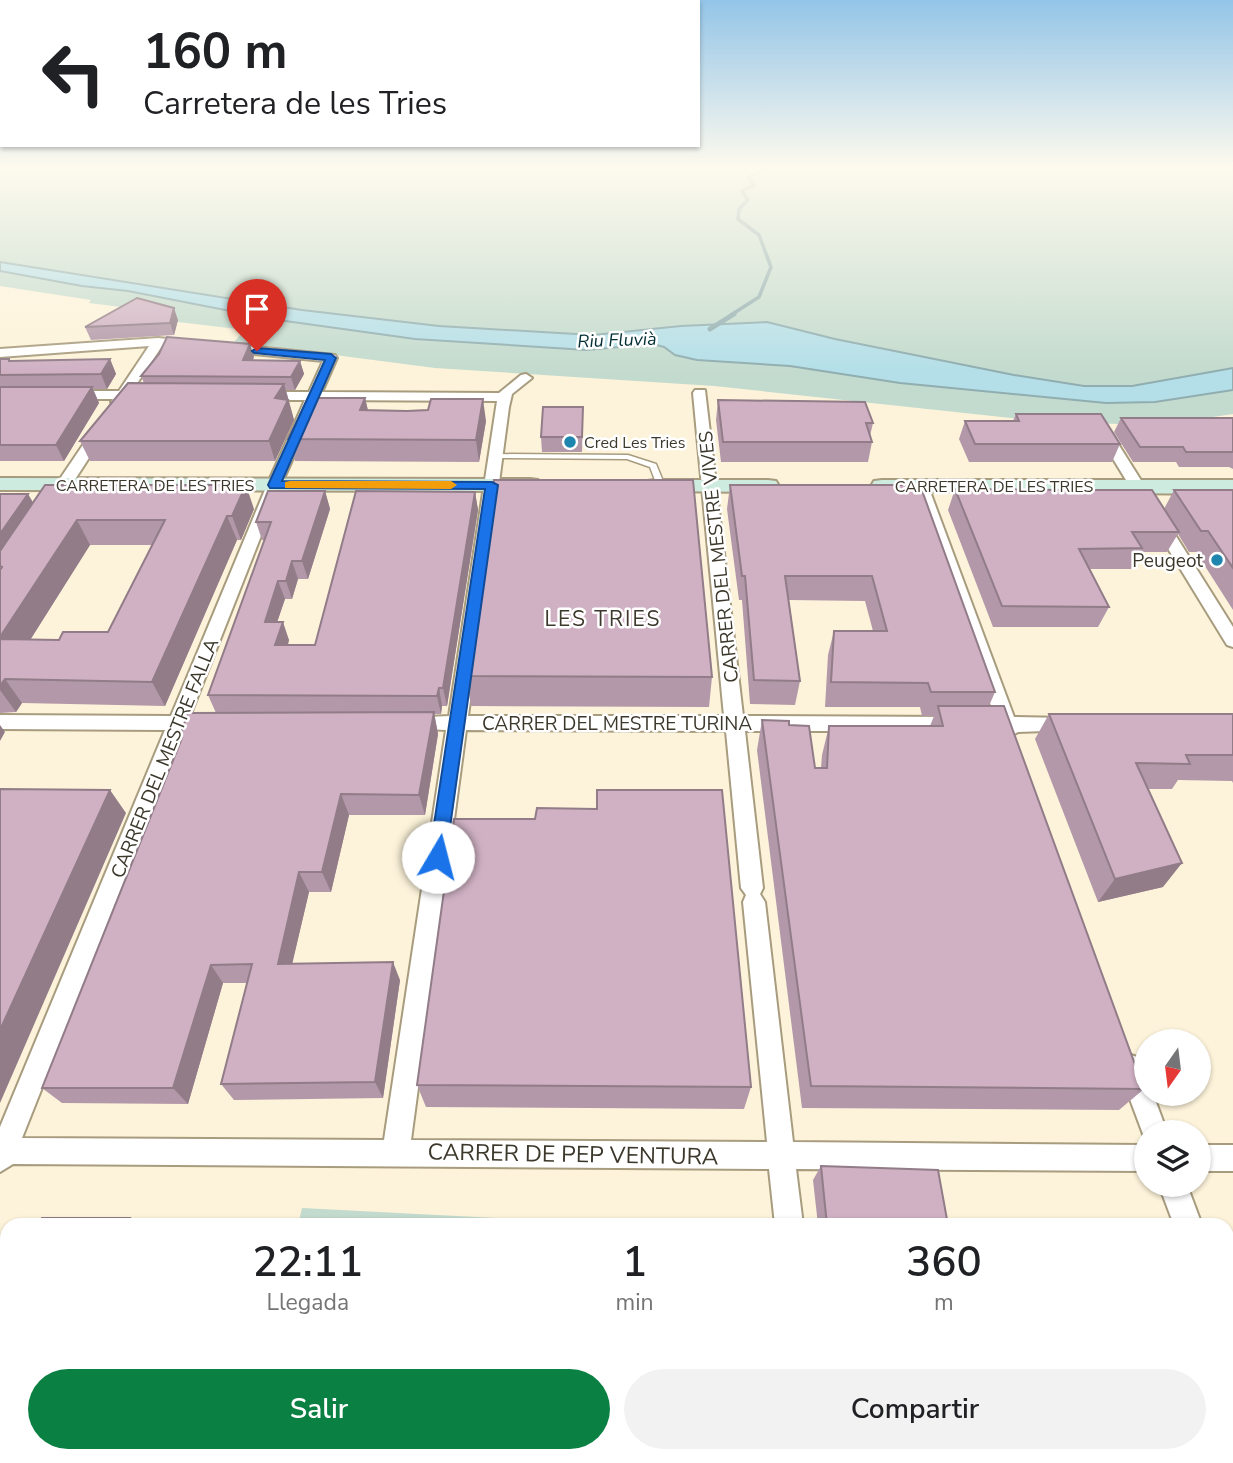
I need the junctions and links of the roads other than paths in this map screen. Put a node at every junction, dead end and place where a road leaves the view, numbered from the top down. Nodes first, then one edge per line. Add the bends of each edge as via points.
1 (158, 342) junction
2 (0, 353) edge
3 (526, 378) dead end
4 (700, 393) dead end
5 (123, 395) junction
6 (150, 395) edge
7 (55, 396) edge
8 (246, 396) edge
9 (314, 396) junction
10 (504, 397) junction
11 (1100, 426) edge
12 (496, 456) junction
13 (0, 485) edge
14 (64, 485) junction
15 (274, 485) junction
16 (492, 485) junction
17 (557, 485) edge
18 (635, 485) edge
19 (661, 485) junction
20 (711, 486) junction
21 (795, 486) edge
22 (865, 486) edge
23 (921, 486) junction
24 (1137, 486) junction
25 (1233, 486) edge
26 (50, 506) edge
27 (1233, 642) edge
28 (0, 722) edge
29 (178, 723) junction
30 (234, 723) edge
31 (388, 723) edge
32 (458, 723) junction
33 (736, 724) junction
34 (1007, 724) junction
35 (1087, 725) edge
36 (1017, 751) edge
37 (1121, 1040) edge
38 (1150, 1120) edge
39 (396, 1152) junction
40 (782, 1156) junction
41 (0, 1158) edge
42 (1134, 1158) edge
43 (1211, 1158) edge
44 (1233, 1158) edge
45 (1178, 1197) edge
46 (788, 1218) edge
47 (1185, 1218) edge

1 - 2 street
1 - 5 street
1 - 9 street, CARRER DEL MESTRE FALLA via 331,358
3 - 10 street via 513,384
4 - 20 street, CARRER DEL MESTRE VIVES
5 - 6 street
5 - 7 street
5 - 14 street
8 - 9 street
9 - 10 street
9 - 15 street, CARRER DEL MESTRE FALLA
10 - 12 street
11 - 24 street
12 - 16 street
12 - 19 lane via 628,457 653,466
13 - 14 street, CARRETERA DE LES TRIES
14 - 15 street, CARRETERA DE LES TRIES
14 - 26 street
15 - 16 street, CARRETERA DE LES TRIES
15 - 29 street, CARRER DEL MESTRE FALLA
16 - 17 street, CARRETERA DE LES TRIES
16 - 32 street
18 - 19 street
19 - 20 street
20 - 21 street
20 - 33 street, CARRER DEL MESTRE VIVES
22 - 23 street, CARRETERA DE LES TRIES
23 - 24 street, CARRETERA DE LES TRIES
23 - 34 street
24 - 25 street, CARRETERA DE LES TRIES
24 - 27 street
28 - 29 street
29 - 30 street
29 - 41 street, CARRER DEL MESTRE FALLA
31 - 32 street, CARRER DEL MESTRE TURINA
32 - 33 street, CARRER DEL MESTRE TURINA
32 - 39 street
33 - 34 street, CARRER DEL MESTRE TURINA
33 - 40 street, CARRER DEL MESTRE VIVES
34 - 35 street, CARRER DEL MESTRE TURINA
34 - 36 street
37 - 38 street
39 - 40 street, CARRER DE PEP VENTURA
39 - 41 street, CARRER DE PEP VENTURA via 25,1151
40 - 42 street, CARRER DE PEP VENTURA
40 - 46 street, CARRER DEL MESTRE VIVES
43 - 44 street
45 - 47 street

